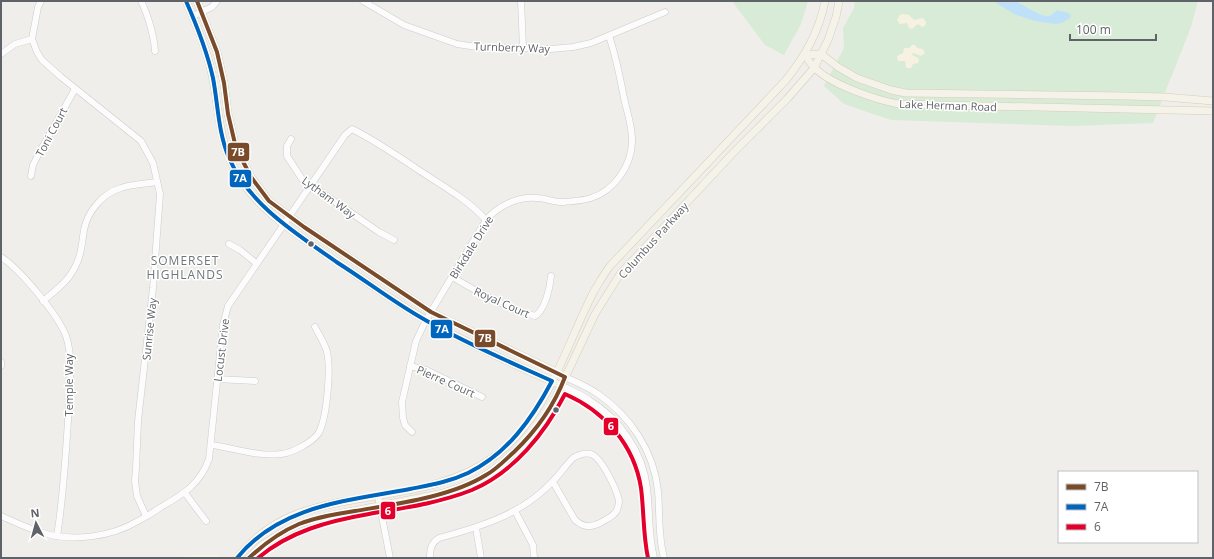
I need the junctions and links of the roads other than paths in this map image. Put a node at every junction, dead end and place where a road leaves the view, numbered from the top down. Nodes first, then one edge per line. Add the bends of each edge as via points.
1 (41, 1) edge
2 (140, 1) edge
3 (186, 1) edge
4 (197, 1) edge
5 (217, 1) edge
6 (363, 1) edge
7 (521, 1) edge
8 (825, 1) edge
9 (839, 1) edge
10 (202, 12) junction
11 (665, 12) dead end
12 (192, 16) junction
13 (609, 36) junction
14 (32, 39) junction
15 (523, 47) junction
16 (155, 51) dead end
17 (1, 54) edge
18 (821, 54) junction
19 (805, 55) junction
20 (814, 68) junction
21 (75, 89) junction
22 (1213, 101) edge
23 (1213, 111) edge
24 (291, 139) dead end
25 (31, 176) dead end
26 (157, 182) junction
27 (311, 185) junction
28 (290, 217) junction
29 (486, 220) junction
30 (284, 225) junction
31 (394, 240) dead end
32 (229, 244) dead end
33 (1, 257) edge
34 (256, 263) junction
35 (551, 276) dead end
36 (452, 277) junction
37 (43, 301) junction
38 (431, 312) junction
39 (426, 320) junction
40 (315, 327) dead end
41 (1, 362) edge
42 (1, 366) edge
43 (410, 366) junction
44 (557, 372) junction
45 (565, 376) junction
46 (218, 379) junction
47 (255, 381) dead end
48 (552, 381) junction
49 (562, 386) junction
50 (482, 397) dead end
51 (412, 432) dead end
52 (212, 445) junction
53 (553, 482) junction
54 (185, 493) junction
55 (378, 496) junction
56 (380, 506) junction
57 (515, 511) junction
58 (1, 516) edge
59 (146, 516) junction
60 (206, 520) dead end
61 (476, 528) junction
62 (57, 536) junction
63 (237, 558) edge
64 (249, 558) edge
65 (390, 558) edge
66 (430, 558) edge
67 (481, 558) edge
68 (534, 558) edge
69 (654, 558) edge
70 (664, 558) edge

1 - 14 street
2 - 16 street via 155,40
3 - 12 main road
4 - 10 main road
5 - 10 street via 212,8
6 - 15 street, Turnberry Way via 404,25 457,44 477,47
7 - 15 street
8 - 19 main road, Columbus Parkway via 819,25
9 - 18 main road, Columbus Parkway via 830,34
10 - 12 street
10 - 28 main road via 217,52 236,148 250,177 269,201
11 - 13 street, Turnberry Way
12 - 30 main road via 210,66 221,133 229,157 241,181 264,209
13 - 15 street, Turnberry Way via 573,47
13 - 29 street, Birkdale Drive via 632,142 623,172 604,191 592,198 562,202 537,198 521,199 498,209
14 - 17 street via 15,44
14 - 21 street, Sunrise Way via 42,60
18 - 19 main road
18 - 20 main road, Columbus Parkway
18 - 22 main road, Lake Herman Road via 857,78 906,93 1132,96
19 - 20 main road, Lake Herman Road
19 - 44 main road, Columbus Parkway via 786,80 610,266 594,291
20 - 23 main road, Lake Herman Road via 859,92 899,104
20 - 45 main road, Columbus Parkway via 620,274 595,314
21 - 25 street, Toni Court via 38,153
21 - 26 street, Sunrise Way via 141,141 153,163
24 - 27 street, Lytham Way via 287,146 287,156 302,179
26 - 37 street via 120,188 103,198 86,221 76,265 64,284
26 - 59 street, Sunrise Way via 160,206 138,421 136,474 137,496
27 - 28 street, Locust Drive
27 - 29 street, Locust Drive via 345,135 352,129 383,146 458,196
27 - 31 street, Lytham Way
28 - 30 street, Locust Drive
28 - 38 main road
29 - 36 street, Birkdale Drive
30 - 34 street, Locust Drive
30 - 39 main road
32 - 34 street
33 - 37 street, Temple Way via 22,274
34 - 46 street, Locust Drive via 228,306 223,326
35 - 36 street, Royal Court via 547,295 535,316 478,292
36 - 38 street, Birkdale Drive
37 - 62 street, Temple Way via 59,322 70,354 64,477
38 - 39 street, Birkdale Drive
38 - 44 main road
39 - 43 street, Birkdale Drive via 416,341
39 - 48 main road
40 - 52 street via 327,352 328,368 324,419 317,434 305,445 283,454 266,455
41 - 42 street
43 - 50 street, Pierre Court via 429,372
43 - 51 street, Birkdale Drive via 402,411 405,425
44 - 45 main road
44 - 48 main road, Columbus Parkway
45 - 49 main road, Columbus Parkway
45 - 70 street via 586,386 613,405 632,424 645,447 656,479
46 - 47 street
46 - 52 street, Locust Drive
48 - 49 main road
48 - 55 main road, Columbus Parkway via 529,422 496,455 478,467 449,480
49 - 56 main road, Columbus Parkway via 539,426 500,465 483,477 443,493
49 - 69 street via 605,411 626,434 637,452 647,487 649,536
52 - 54 street, Locust Drive via 206,468
53 - 53 street via 575,520 580,524 594,526 612,516 619,505 615,490 600,461 591,454 573,458
53 - 57 street
54 - 59 street, Locust Drive
54 - 60 street
55 - 56 street
55 - 63 main road, Columbus Parkway via 337,503 293,515 263,532
56 - 64 main road, Columbus Parkway via 300,524 262,545
56 - 65 street
57 - 61 street
57 - 68 street via 533,545
58 - 62 street, Locust Drive
59 - 62 street, Locust Drive via 103,535 73,538
61 - 66 street via 439,538 432,543
61 - 67 street

